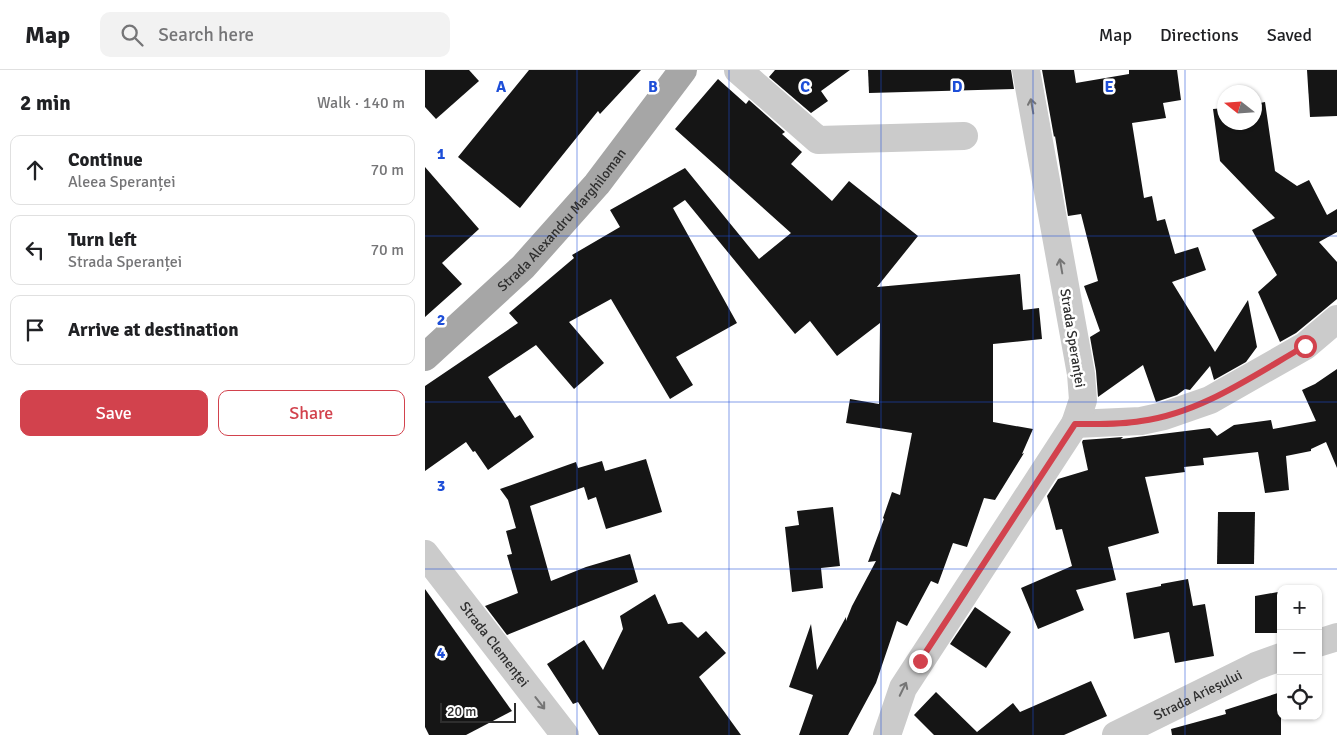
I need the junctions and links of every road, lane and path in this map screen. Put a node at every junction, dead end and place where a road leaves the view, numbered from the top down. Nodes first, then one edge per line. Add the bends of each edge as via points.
1 (683, 70) edge
2 (738, 70) edge
3 (1026, 70) edge
4 (964, 136) dead end
5 (1337, 319) edge
6 (425, 358) edge
7 (1075, 424) junction
8 (425, 554) edge
9 (1337, 636) edge
10 (1322, 642) edge
11 (1277, 658) edge
12 (565, 735) edge
13 (887, 735) edge
14 (1116, 735) edge

1 - 6 main road, Strada Alexandru Marghiloman via 597,184 523,267
2 - 4 street via 817,140
7 -> 3 street, Strada Speranței via 1083,400 1081,374
5 - 7 street via 1305,346 1210,400 1141,422
13 -> 7 street, Strada Speranței via 903,688
8 -> 12 street, Strada Clemenței
9 - 10 street
11 - 14 street, Strada Arieșului

